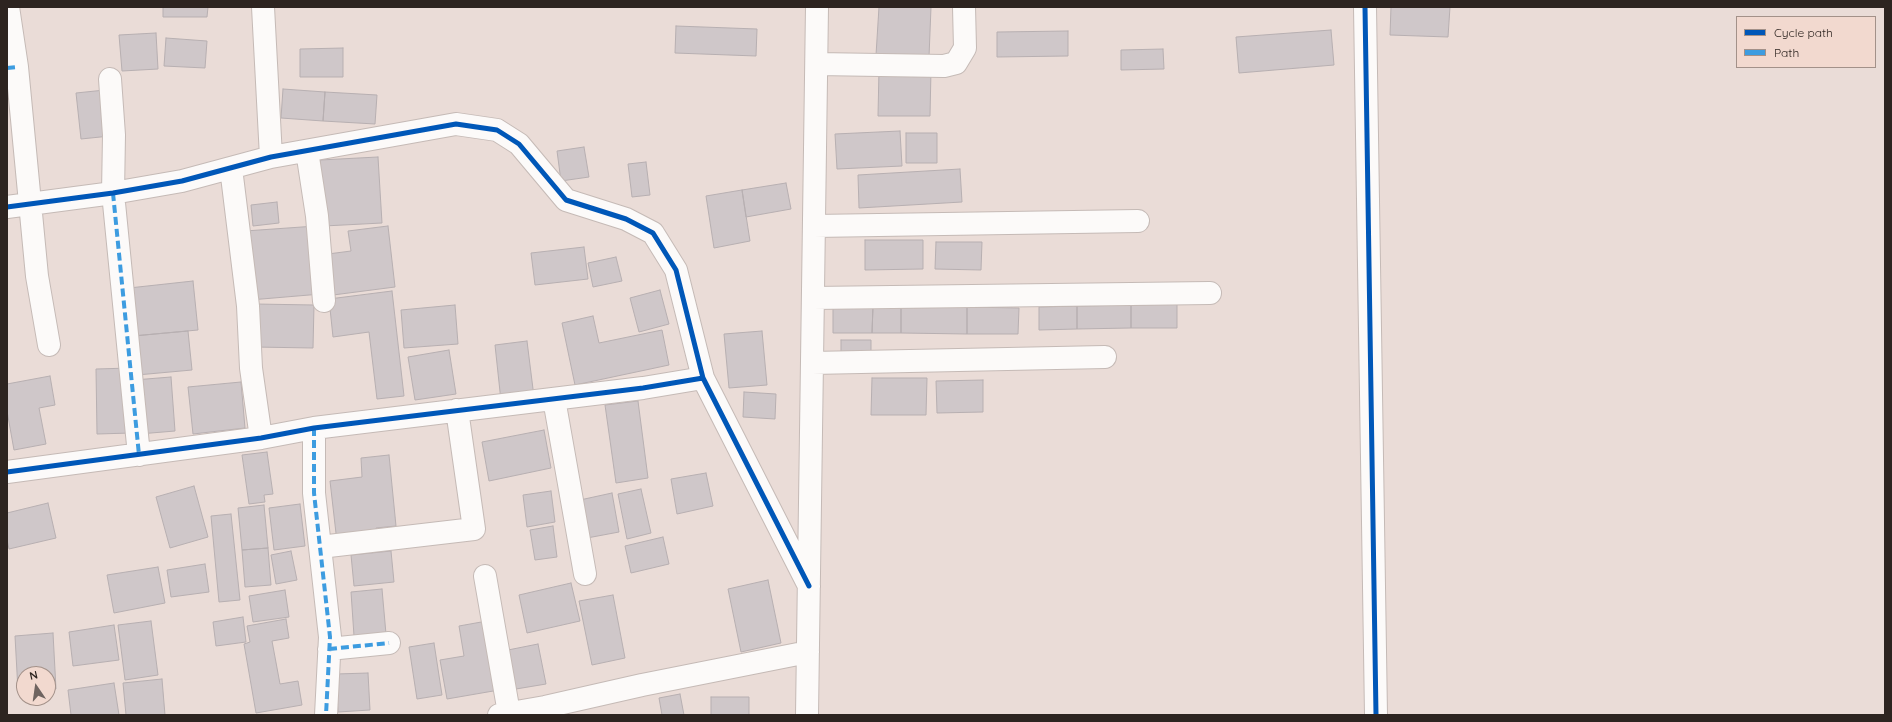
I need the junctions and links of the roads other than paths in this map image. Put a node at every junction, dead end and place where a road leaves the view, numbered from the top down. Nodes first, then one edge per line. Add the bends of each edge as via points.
1 (8, 7) edge
2 (263, 7) edge
3 (817, 7) edge
4 (964, 7) edge
5 (1365, 7) edge
6 (817, 64) junction
7 (12, 68) edge
8 (110, 79) dead end
9 (307, 151) junction
10 (271, 157) junction
11 (231, 168) junction
12 (113, 193) junction
13 (31, 204) junction
14 (7, 207) edge
15 (1138, 221) dead end
16 (814, 226) junction
17 (1210, 293) dead end
18 (813, 298) junction
19 (324, 301) dead end
20 (49, 345) dead end
21 (1106, 357) dead end
22 (812, 363) junction
23 (703, 378) junction
24 (554, 399) junction
25 (457, 410) junction
26 (314, 428) junction
27 (261, 438) junction
28 (139, 454) junction
29 (7, 472) edge
30 (320, 547) junction
31 (585, 574) dead end
32 (485, 576) dead end
33 (809, 586) junction
34 (389, 644) dead end
35 (329, 649) junction
36 (808, 652) junction
37 (504, 714) edge
38 (326, 715) edge
39 (807, 715) edge
40 (1376, 715) edge

1 - 7 street
2 - 10 street
3 - 6 street
4 - 6 street via 965,48 956,63 944,66
5 - 40 street
6 - 16 street
7 - 13 street
8 - 12 street via 114,134
9 - 10 street
9 - 19 street via 317,216
9 - 23 street via 456,124 497,130 519,144 566,200 626,219 653,233 676,270
10 - 11 street
11 - 12 street via 182,181
11 - 27 street via 248,306 251,368
12 - 13 street
12 - 28 street
13 - 14 street
13 - 20 street via 37,276
15 - 16 street
16 - 18 street
17 - 18 street
18 - 22 street
21 - 22 street
22 - 33 street
23 - 24 street
23 - 33 street
24 - 25 street
24 - 31 street
25 - 26 street
25 - 30 street via 474,529
26 - 27 street
26 - 30 street via 314,493
27 - 28 street
28 - 29 street
30 - 35 street via 330,637
32 - 37 street
33 - 36 street
34 - 35 street
35 - 38 street
36 - 37 street
36 - 39 street

